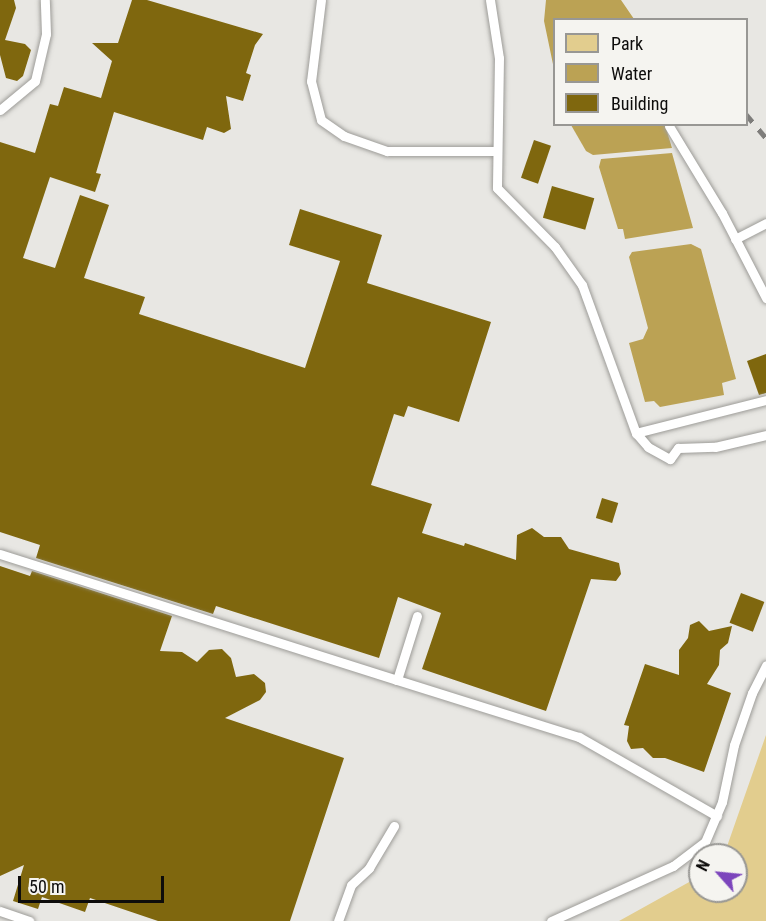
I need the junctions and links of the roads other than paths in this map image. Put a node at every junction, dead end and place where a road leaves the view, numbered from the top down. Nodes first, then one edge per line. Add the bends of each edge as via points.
1 (45, 0) edge
2 (321, 0) edge
3 (490, 0) edge
4 (0, 110) edge
5 (669, 126) dead end
6 (495, 151) junction
7 (766, 223) edge
8 (735, 239) junction
9 (766, 298) edge
10 (766, 400) edge
11 (636, 433) junction
12 (766, 435) edge
13 (0, 554) edge
14 (417, 616) dead end
15 (766, 665) edge
16 (397, 680) junction
17 (717, 816) junction
18 (394, 826) dead end
19 (0, 911) edge
20 (29, 921) edge
21 (338, 921) edge
22 (551, 921) edge

1 - 4 lane via 46,34 35,81
2 - 6 lane via 311,81 321,120 344,136 387,151
3 - 6 lane via 499,58
5 - 8 lane
6 - 11 lane via 497,188 555,247 582,285
7 - 8 lane
8 - 9 lane
10 - 11 lane
11 - 12 lane via 648,447 670,459 678,448 715,447
13 - 16 lane
14 - 16 lane
15 - 17 lane via 734,745
16 - 17 lane via 579,737
17 - 22 lane via 705,842 688,857
18 - 21 lane via 369,868 351,885
19 - 20 lane

